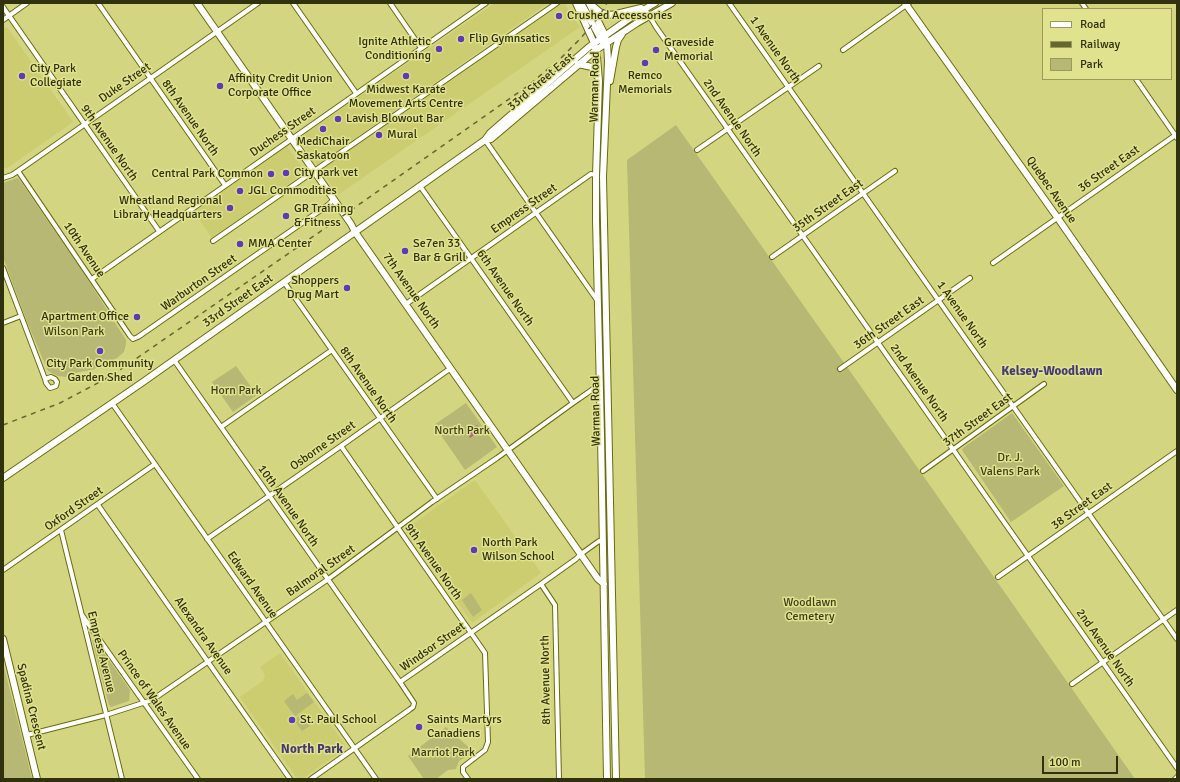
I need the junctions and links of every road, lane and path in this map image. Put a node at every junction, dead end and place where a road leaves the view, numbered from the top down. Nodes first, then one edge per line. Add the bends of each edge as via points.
1 (28, 3) edge
2 (98, 3) edge
3 (197, 3) edge
4 (258, 3) edge
5 (292, 3) edge
6 (390, 3) edge
7 (486, 3) edge
8 (557, 3) edge
9 (576, 3) edge
10 (581, 3) edge
11 (590, 3) edge
12 (655, 3) edge
13 (672, 3) edge
14 (729, 3) edge
15 (907, 4) edge
16 (3, 7) edge
17 (645, 9) junction
18 (9, 16) junction
19 (648, 16) junction
20 (3, 20) edge
21 (624, 31) junction
22 (217, 32) junction
23 (602, 37) junction
24 (594, 43) junction
25 (607, 43) junction
26 (421, 48) junction
27 (596, 50) junction
28 (843, 50) dead end
29 (578, 64) junction
30 (819, 66) dead end
31 (150, 78) junction
32 (1137, 80) edge
33 (599, 81) junction
34 (788, 87) junction
35 (356, 93) junction
36 (607, 94) junction
37 (84, 124) junction
38 (728, 129) junction
39 (1176, 136) edge
40 (291, 138) junction
41 (485, 140) junction
42 (697, 150) dead end
43 (18, 171) junction
44 (314, 171) junction
45 (895, 172) dead end
46 (596, 175) junction
47 (3, 178) edge
48 (225, 185) junction
49 (420, 186) junction
50 (864, 193) junction
51 (334, 200) junction
52 (537, 213) junction
53 (1057, 218) junction
54 (159, 231) junction
55 (355, 232) junction
56 (803, 236) junction
57 (213, 241) dead end
58 (772, 257) dead end
59 (472, 258) junction
60 (993, 263) dead end
61 (3, 268) edge
62 (970, 278) dead end
63 (92, 279) junction
64 (284, 282) junction
65 (939, 300) junction
66 (598, 301) junction
67 (406, 304) junction
68 (21, 316) junction
69 (3, 323) edge
70 (134, 339) joint
71 (878, 342) junction
72 (332, 350) junction
73 (174, 360) junction
74 (451, 368) junction
75 (840, 369) dead end
76 (45, 379) dead end
77 (1044, 384) dead end
78 (607, 385) junction
79 (600, 386) junction
80 (1177, 390) edge
81 (111, 402) junction
82 (572, 403) junction
83 (1014, 407) junction
84 (380, 418) junction
85 (221, 427) junction
86 (341, 446) junction
87 (508, 449) junction
88 (954, 450) junction
89 (1177, 451) edge
90 (155, 464) junction
91 (923, 471) dead end
92 (3, 478) edge
93 (269, 496) junction
94 (437, 499) junction
95 (98, 505) junction
96 (1089, 513) junction
97 (397, 528) junction
98 (61, 530) junction
99 (207, 539) junction
100 (603, 542) junction
101 (581, 554) junction
102 (1028, 556) junction
103 (3, 570) edge
104 (998, 578) dead end
105 (327, 580) junction
106 (541, 584) junction
107 (603, 584) junction
108 (611, 587) junction
109 (1177, 610) edge
110 (81, 613) junction
111 (1164, 620) junction
112 (265, 622) junction
113 (471, 633) junction
114 (3, 639) edge
115 (1177, 639) edge
116 (208, 661) junction
117 (1103, 662) junction
118 (400, 682) junction
119 (1072, 684) dead end
120 (144, 703) junction
121 (106, 715) junction
122 (26, 735) junction
123 (354, 748) junction
124 (1177, 768) edge
125 (37, 779) edge
126 (122, 779) edge
127 (198, 779) edge
128 (290, 779) edge
129 (311, 779) edge
130 (376, 779) edge
131 (468, 779) edge
132 (559, 779) edge
133 (607, 779) edge
134 (616, 779) edge

1 - 18 street
2 - 31 street, 8th Avenue North
3 - 22 street, 7th Avenue North
4 - 22 street, Duke Street
5 - 35 street
6 - 26 street
7 - 26 street, Duchess Street
8 - 44 street
9 - 24 street, Warman Road
10 - 23 street
11 - 12 street via 601,13 612,15
11 - 23 street via 601,24
12 - 17 street, 33rd Street East
13 - 19 street, 33rd Street East
14 - 34 street, 1 Avenue North
15 - 28 street
15 - 53 street, Quebec Avenue
16 - 18 street, 9th Avenue North
17 - 19 street, 2nd Avenue North
17 - 23 street, 33rd Street East
18 - 20 street
18 - 37 street, 9th Avenue North
19 - 21 street, 33rd Street East
19 - 38 street, 2nd Avenue North
21 - 25 street, 33rd Street East
21 - 36 street via 616,47
22 - 31 street, Duke Street
22 - 40 street, 7th Avenue North
23 - 24 street, 33rd Street East
23 - 25 street, Warman Road
24 - 27 street, Warman Road
24 - 41 street, 33rd Street East
25 - 27 street, 33rd Street East
25 - 36 street, Warman Road
26 - 35 street, Duchess Street
27 - 29 street, 33rd Street East
27 - 33 street, Warman Road
29 - 33 street via 592,67
29 - 41 street, 33rd Street East via 490,139
30 - 34 street
31 - 37 street, Duke Street
31 - 48 street, 8th Avenue North
32 - 39 street
33 - 46 street, Warman Road
34 - 38 street
34 - 50 street, 1 Avenue North
35 - 40 street, Duchess Street
36 - 78 street, Warman Road via 602,177
37 - 43 street, Duke Street
37 - 54 street, 9th Avenue North
38 - 42 street
38 - 56 street, 2nd Avenue North
39 - 53 street, 36 Street East
40 - 44 street, 7th Avenue North
40 - 48 street, Duchess Street
41 - 49 street, 33rd Street East
41 - 52 street
43 - 47 street, Duke Street
43 - 63 street, 10th Avenue
44 - 51 street, 7th Avenue North
44 - 57 street
45 - 50 street, 35th Street East
46 - 52 street, Empress Street via 592,174
46 - 66 street, Warman Road
48 - 54 street, Duchess Street
49 - 55 street, 33rd Street East
49 - 59 street, 6th Avenue North
50 - 56 street, 35th Street East
50 - 65 street, 1 Avenue North
51 - 55 street, 7th Avenue North
51 - 70 street, Warburton Street
52 - 59 street, Empress Street
52 - 66 street
53 - 60 street, 36 Street East
53 - 80 street, Quebec Avenue
54 - 63 street, Duchess Street
55 - 64 street, 33rd Street East
55 - 67 street, 7th Avenue North
56 - 58 street, 35th Street East
56 - 71 street, 2nd Avenue North
59 - 67 street, Empress Street
59 - 82 street, 6th Avenue North
61 - 68 street
62 - 65 street, 36th Street East
63 - 70 street, 10th Avenue
64 - 72 street, 8th Avenue North
64 - 73 street, 33rd Street East
65 - 71 street, 36th Street East
65 - 83 street, 1 Avenue North
66 - 79 street, Warman Road
67 - 74 street, 7th Avenue North
68 - 69 street
68 - 76 street
71 - 75 street, 36th Street East
71 - 88 street, 2nd Avenue North
72 - 84 street, 8th Avenue North
72 - 85 street
73 - 81 street, 33rd Street East
73 - 85 street, 10th Avenue North
74 - 84 street, Osborne Street
74 - 87 street, 7th Avenue North
77 - 83 street, 37th Street East
78 - 79 street, Balmoral Street
78 - 108 street, Warman Road
79 - 82 street, Balmoral Street
79 - 100 street, Warman Road
81 - 90 street, Edward Avenue
81 - 92 street, 33rd Street East
82 - 87 street, Balmoral Street
83 - 88 street, 37th Street East
83 - 96 street, 1 Avenue North
84 - 86 street, Osborne Street
84 - 94 street, 8th Avenue North
85 - 93 street, 10th Avenue North
86 - 93 street, Osborne Street
86 - 97 street, 9th Avenue North
87 - 94 street, Balmoral Street
87 - 101 street, 7th Avenue North
88 - 91 street, 37th Street East
88 - 102 street, 2nd Avenue North
89 - 96 street, 38 Street East
90 - 95 street, Oxford Street
90 - 99 street, Edward Avenue
93 - 99 street, Osborne Street
93 - 105 street, 10th Avenue North
94 - 97 street, Balmoral Street
95 - 98 street, Oxford Street
95 - 116 street, Alexandra Avenue
96 - 102 street, 38 Street East
96 - 111 street, 1 Avenue North
97 - 105 street, Balmoral Street
97 - 113 street, 9th Avenue North
98 - 103 street, Oxford Street
98 - 110 street, Empress Avenue
99 - 112 street, Edward Avenue
100 - 101 street, Windsor Street via 598,541
100 - 107 street, Warman Road
101 - 106 street, Windsor Street
101 - 107 street, 7th Avenue North
102 - 104 street, 38 Street East
102 - 117 street, 2nd Avenue North
105 - 112 street, Balmoral Street
105 - 118 street, 10th Avenue North
106 - 113 street, Windsor Street
106 - 132 street, 8th Avenue North via 555,605
107 - 108 street
107 - 133 street, Warman Road
108 - 134 street, Warman Road
109 - 111 street
110 - 120 street, Prince of Wales Avenue
110 - 121 street, Empress Avenue
111 - 115 street, 1 Avenue North
111 - 117 street
112 - 116 street, Balmoral Street
112 - 123 street, Edward Avenue
113 - 118 street, Windsor Street
113 - 131 street, 9th Avenue North via 485,653 488,742 485,750 463,767
114 - 122 street, Spadina Crescent
116 - 120 street, Balmoral Street
116 - 128 street, Alexandra Avenue
117 - 119 street
117 - 124 street, 2nd Avenue North
118 - 123 street, Windsor Street via 414,703 413,707
120 - 121 street, Balmoral Street
120 - 127 street, Prince of Wales Avenue
121 - 122 street, Balmoral Street
121 - 126 street, Empress Avenue
122 - 125 street, Spadina Crescent
123 - 129 street, Windsor Street
123 - 130 street, Edward Avenue

